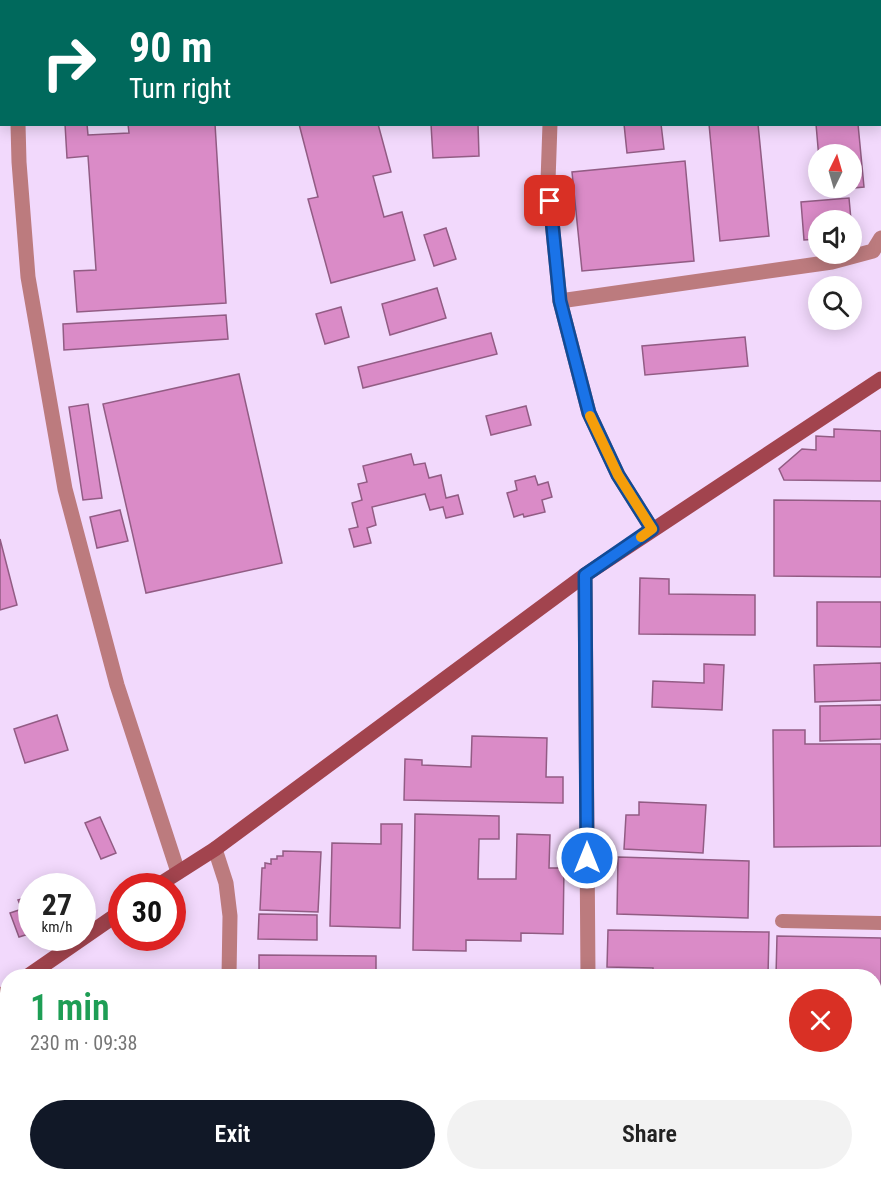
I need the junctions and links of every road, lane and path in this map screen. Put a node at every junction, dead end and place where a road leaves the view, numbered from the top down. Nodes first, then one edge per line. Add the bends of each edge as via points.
1 (18, 126) edge
2 (550, 126) edge
3 (881, 238) edge
4 (560, 301) junction
5 (881, 379) edge
6 (652, 529) junction
7 (585, 575) junction
8 (215, 849) junction
9 (178, 872) joint
10 (108, 921) edge
11 (782, 921) dead end
12 (881, 923) edge
13 (38, 969) edge
14 (229, 969) edge
15 (588, 969) edge

1 - 9 street via 28,277 65,489 117,685
2 - 4 street via 548,181
3 - 4 street via 873,251 832,261
4 - 6 street via 589,413 618,475
5 - 6 street
6 - 7 street
7 - 8 street
7 - 15 street
8 - 9 street
8 - 14 street via 226,883 230,916
10 - 13 street
11 - 12 lane

